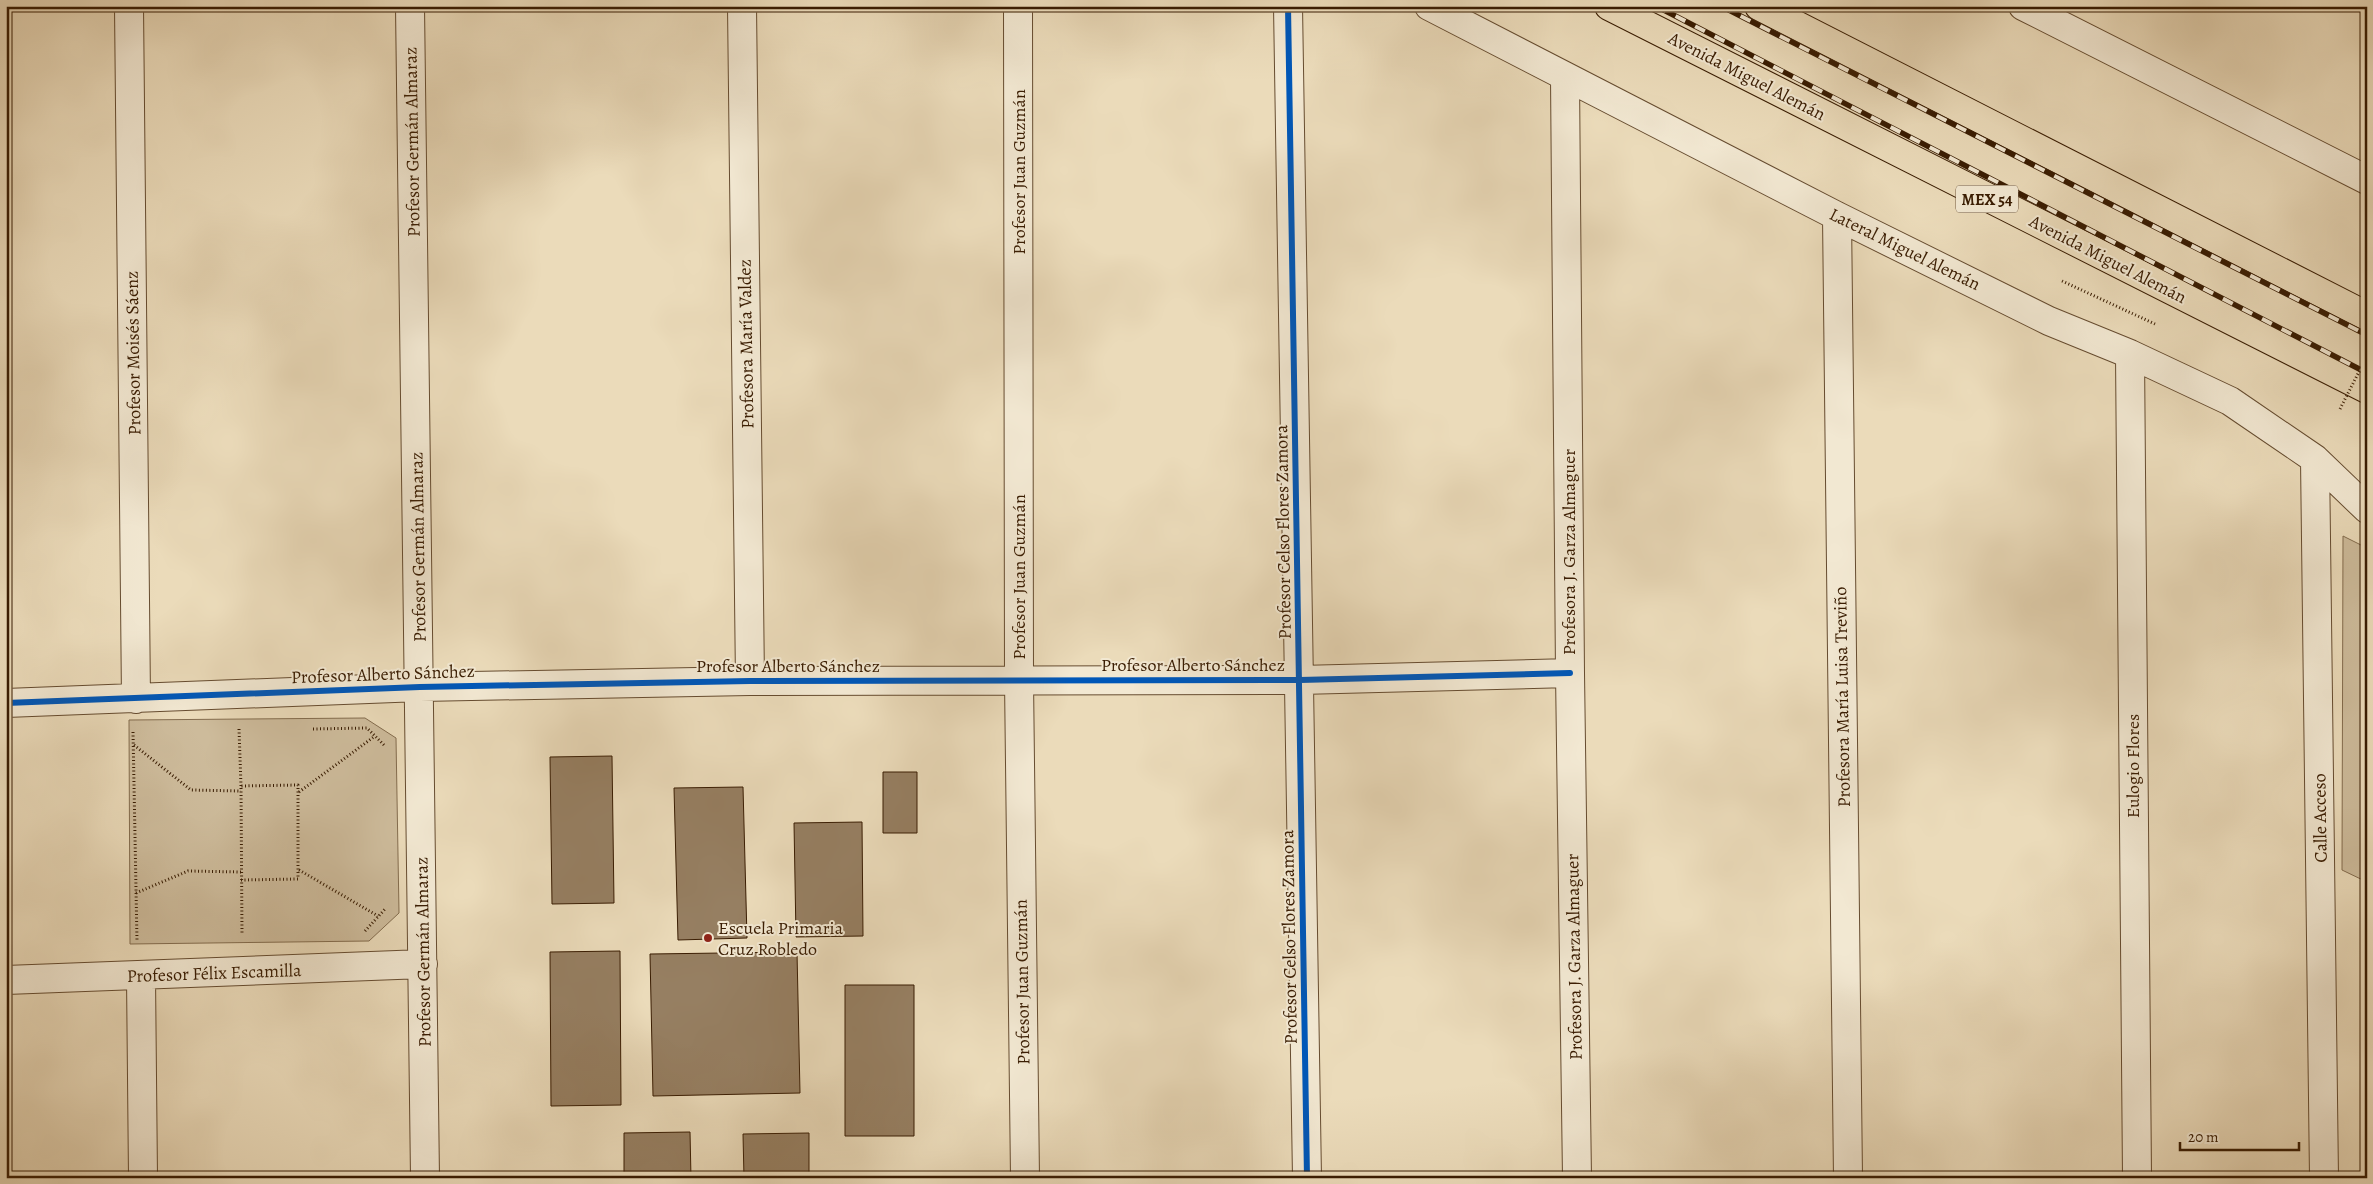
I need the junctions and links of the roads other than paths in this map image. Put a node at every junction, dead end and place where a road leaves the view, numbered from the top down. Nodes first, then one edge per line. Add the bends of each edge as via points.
1 (129, 6) edge
2 (410, 6) edge
3 (742, 6) edge
4 (1018, 6) edge
5 (1288, 6) edge
6 (1429, 6) edge
7 (1609, 6) edge
8 (1759, 6) edge
9 (2023, 6) edge
10 (1565, 77) junction
11 (2367, 180) edge
12 (1837, 216) junction
13 (2367, 316) edge
14 (2130, 354) junction
15 (2367, 389) edge
16 (2315, 459) junction
17 (2367, 509) edge
18 (1570, 673) junction
19 (1019, 680) junction
20 (1300, 680) junction
21 (750, 681) junction
22 (420, 687) junction
23 (136, 699) junction
24 (6, 702) edge
25 (423, 964) junction
26 (141, 976) junction
27 (6, 980) edge
28 (143, 1178) edge
29 (426, 1178) edge
30 (1025, 1178) edge
31 (1307, 1178) edge
32 (1577, 1178) edge
33 (1848, 1178) edge
34 (2137, 1178) edge
35 (2324, 1178) edge

1 - 23 street, Profesor Moisés Sáenz
2 - 22 street, Profesor Germán Almaraz
3 - 21 street, Profesora María Valdez
4 - 19 street, Profesor Juan Guzmán
5 - 20 street, Profesor Celso Flores Zamora
6 - 10 street, Lateral Miguel Alemán
7 - 15 highway, Avenida Miguel Alemán / MEX 54
8 - 13 highway
9 - 11 street
10 - 12 street, Lateral Miguel Alemán
10 - 18 street, Profesora J. Garza Almaguer
12 - 14 street, Lateral Miguel Alemán via 2049,321
12 - 33 street, Profesora María Luisa Treviño
14 - 16 street, Lateral Miguel Alemán via 2230,401
14 - 34 street, Eulogio Flores
16 - 17 street, Lateral Miguel Alemán
16 - 35 street, Calle Acceso
18 - 20 street, Profesor Alberto Sánchez
18 - 32 street, Profesora J. Garza Almaguer
19 - 20 street, Profesor Alberto Sánchez
19 - 21 street, Profesor Alberto Sánchez
19 - 30 street, Profesor Juan Guzmán
20 - 31 street, Profesor Celso Flores Zamora
21 - 22 street, Profesor Alberto Sánchez
22 - 23 street, Profesor Alberto Sánchez
22 - 25 street, Profesor Germán Almaraz
23 - 24 street, Profesor Alberto Sánchez
25 - 26 street, Profesor Félix Escamilla
25 - 29 street, Profesor Germán Almaraz
26 - 27 street, Profesor Félix Escamilla
26 - 28 street

